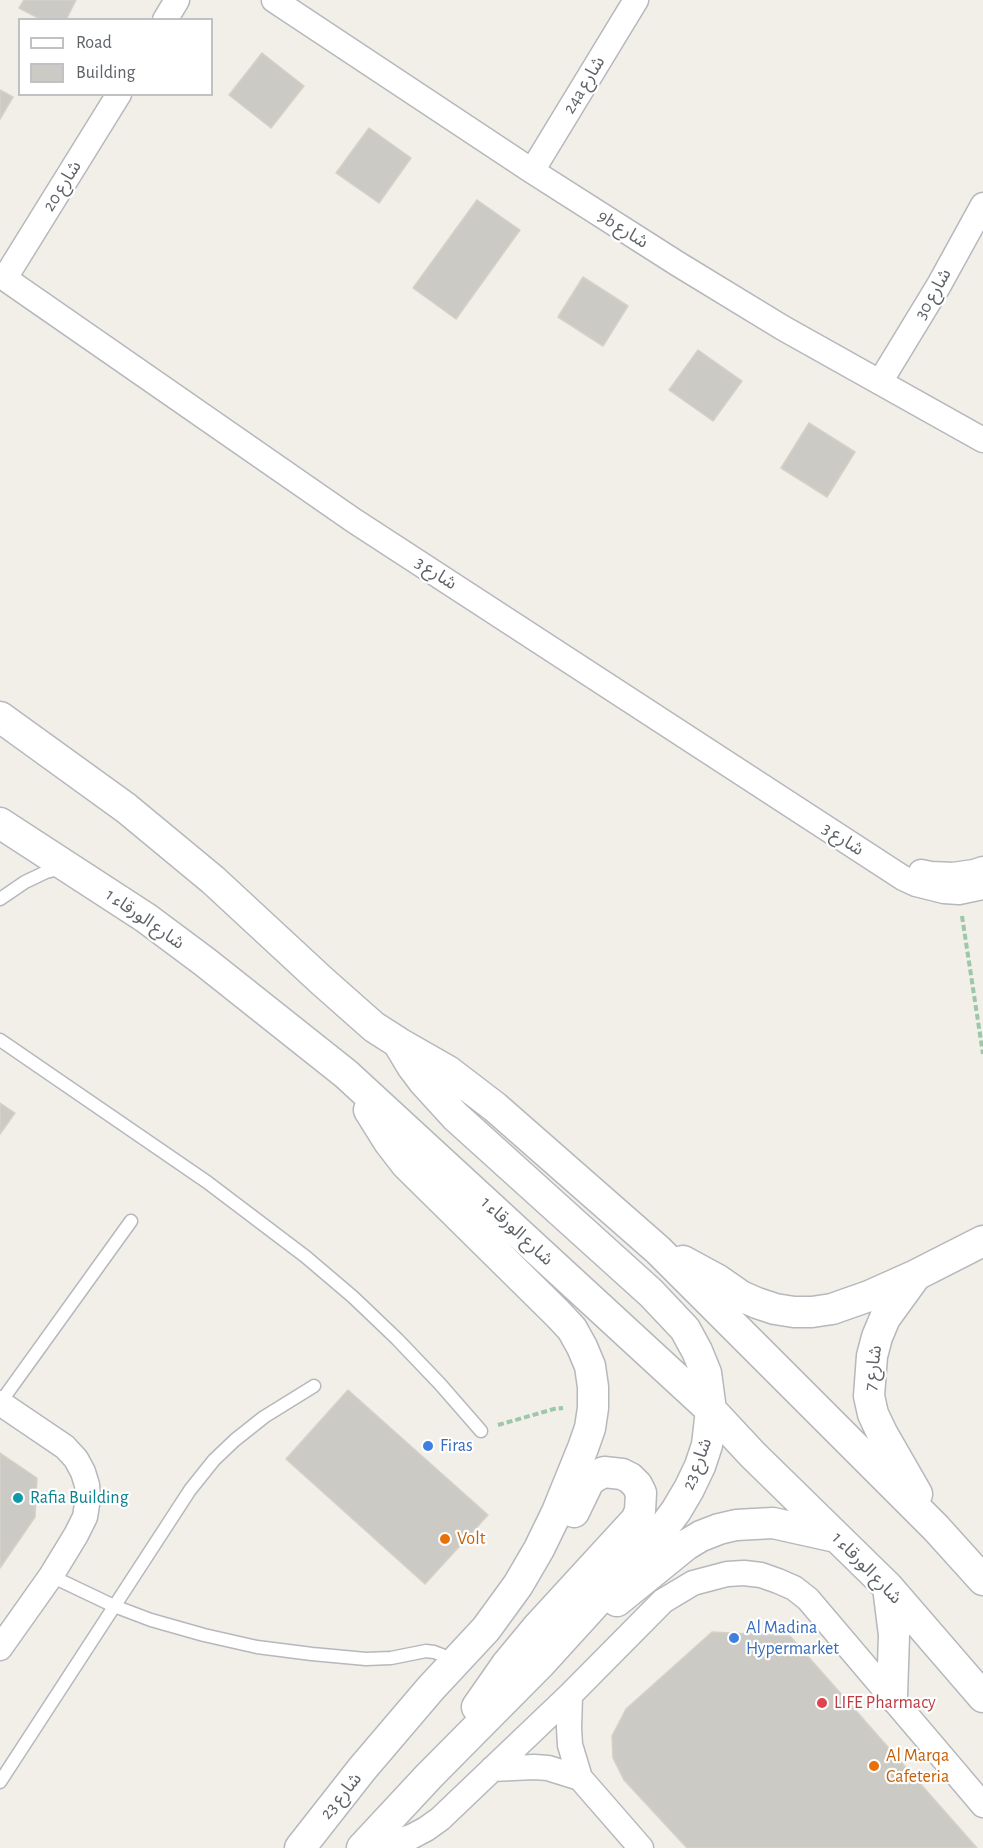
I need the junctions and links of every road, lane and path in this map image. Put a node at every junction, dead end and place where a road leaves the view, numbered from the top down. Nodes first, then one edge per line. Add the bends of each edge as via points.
1 (177, 0) edge
2 (274, 0) edge
3 (636, 0) edge
4 (166, 18) edge
5 (117, 96) edge
6 (532, 171) junction
7 (983, 205) edge
8 (2, 277) edge
9 (880, 382) junction
10 (983, 440) edge
11 (0, 717) edge
12 (0, 823) edge
13 (878, 862) junction
14 (69, 867) junction
15 (983, 868) edge
16 (983, 887) edge
17 (959, 892) junction
18 (0, 899) edge
19 (0, 1040) edge
20 (399, 1043) junction
21 (983, 1054) edge
22 (346, 1074) junction
23 (130, 1221) dead end
24 (983, 1241) edge
25 (658, 1250) junction
26 (916, 1275) junction
27 (314, 1386) dead end
28 (0, 1403) edge
29 (593, 1408) junction
30 (711, 1410) junction
31 (481, 1431) joint
32 (936, 1528) junction
33 (836, 1537) junction
34 (51, 1576) junction
35 (983, 1580) edge
36 (888, 1587) junction
37 (114, 1606) junction
38 (573, 1628) junction
39 (486, 1629) junction
40 (0, 1648) edge
41 (453, 1664) junction
42 (570, 1695) junction
43 (892, 1696) junction
44 (983, 1698) edge
45 (492, 1769) junction
46 (429, 1776) junction
47 (580, 1778) junction
48 (0, 1782) edge
49 (983, 1805) edge
50 (300, 1848) edge
51 (362, 1848) edge
52 (378, 1848) edge
53 (641, 1848) edge

1 - 4 street
2 - 6 street, 9b شارع
3 - 6 street, 24a شارع
5 - 8 street, شارع 20
6 - 9 street, 9b شارع via 764,317
7 - 9 street, شارع 30
8 - 13 street, شارع 3 via 353,520
9 - 10 street, 9b شارع
11 - 20 street via 126,808 213,880 350,1007
12 - 14 street, شارع الورقاء 1
13 - 15 street, شارع 3 via 932,874 953,875
13 - 17 street, شارع 3 via 916,884
14 - 18 lane via 46,872
14 - 22 street, شارع الورقاء 1 via 205,962
16 - 17 street, شارع 3
17 - 21 path
19 - 31 lane via 207,1182 306,1257 397,1339
20 - 25 street via 474,1089
20 - 30 street, شارع 23 via 424,1082 454,1116 651,1293 685,1329 706,1373
22 - 29 street, شارع 23 via 406,1164 572,1329 590,1366
22 - 30 street, شارع الورقاء 1
23 - 28 lane
24 - 26 street, شارع 7
25 - 26 street, شارع 7 via 749,1299 794,1312 851,1304
25 - 32 street
26 - 32 street, شارع 7 via 885,1318 877,1337 869,1396 882,1433
27 - 37 lane via 264,1417 214,1461 190,1490
28 - 34 street via 65,1447 76,1459 87,1485 85,1517
29 - 31 path via 554,1409
29 - 39 street, شارع 23 via 590,1428 557,1512 518,1585
30 - 33 street, شارع الورقاء 1
30 - 38 street, شارع 23 via 704,1455 690,1489 661,1531
32 - 35 street
33 - 36 street, شارع الورقاء 1
33 - 38 street via 773,1523 719,1529 686,1545 626,1595
34 - 37 lane
34 - 40 street
36 - 43 street via 894,1635
36 - 44 street, شارع الورقاء 1
37 - 41 lane via 151,1620 258,1647 379,1659 426,1651 442,1655
37 - 48 lane
38 - 46 street, شارع 23
39 - 41 street, شارع 23
39 - 46 street via 537,1580 562,1541 589,1481 604,1472 622,1474 637,1485 640,1511 636,1520 522,1646
41 - 50 street, شارع 23
42 - 43 street via 678,1591 709,1577 744,1573 778,1581 808,1599
42 - 45 street
42 - 47 street via 570,1745
43 - 49 street
45 - 47 street via 548,1768
45 - 52 street via 426,1829
46 - 51 street, شارع 23
47 - 53 street

